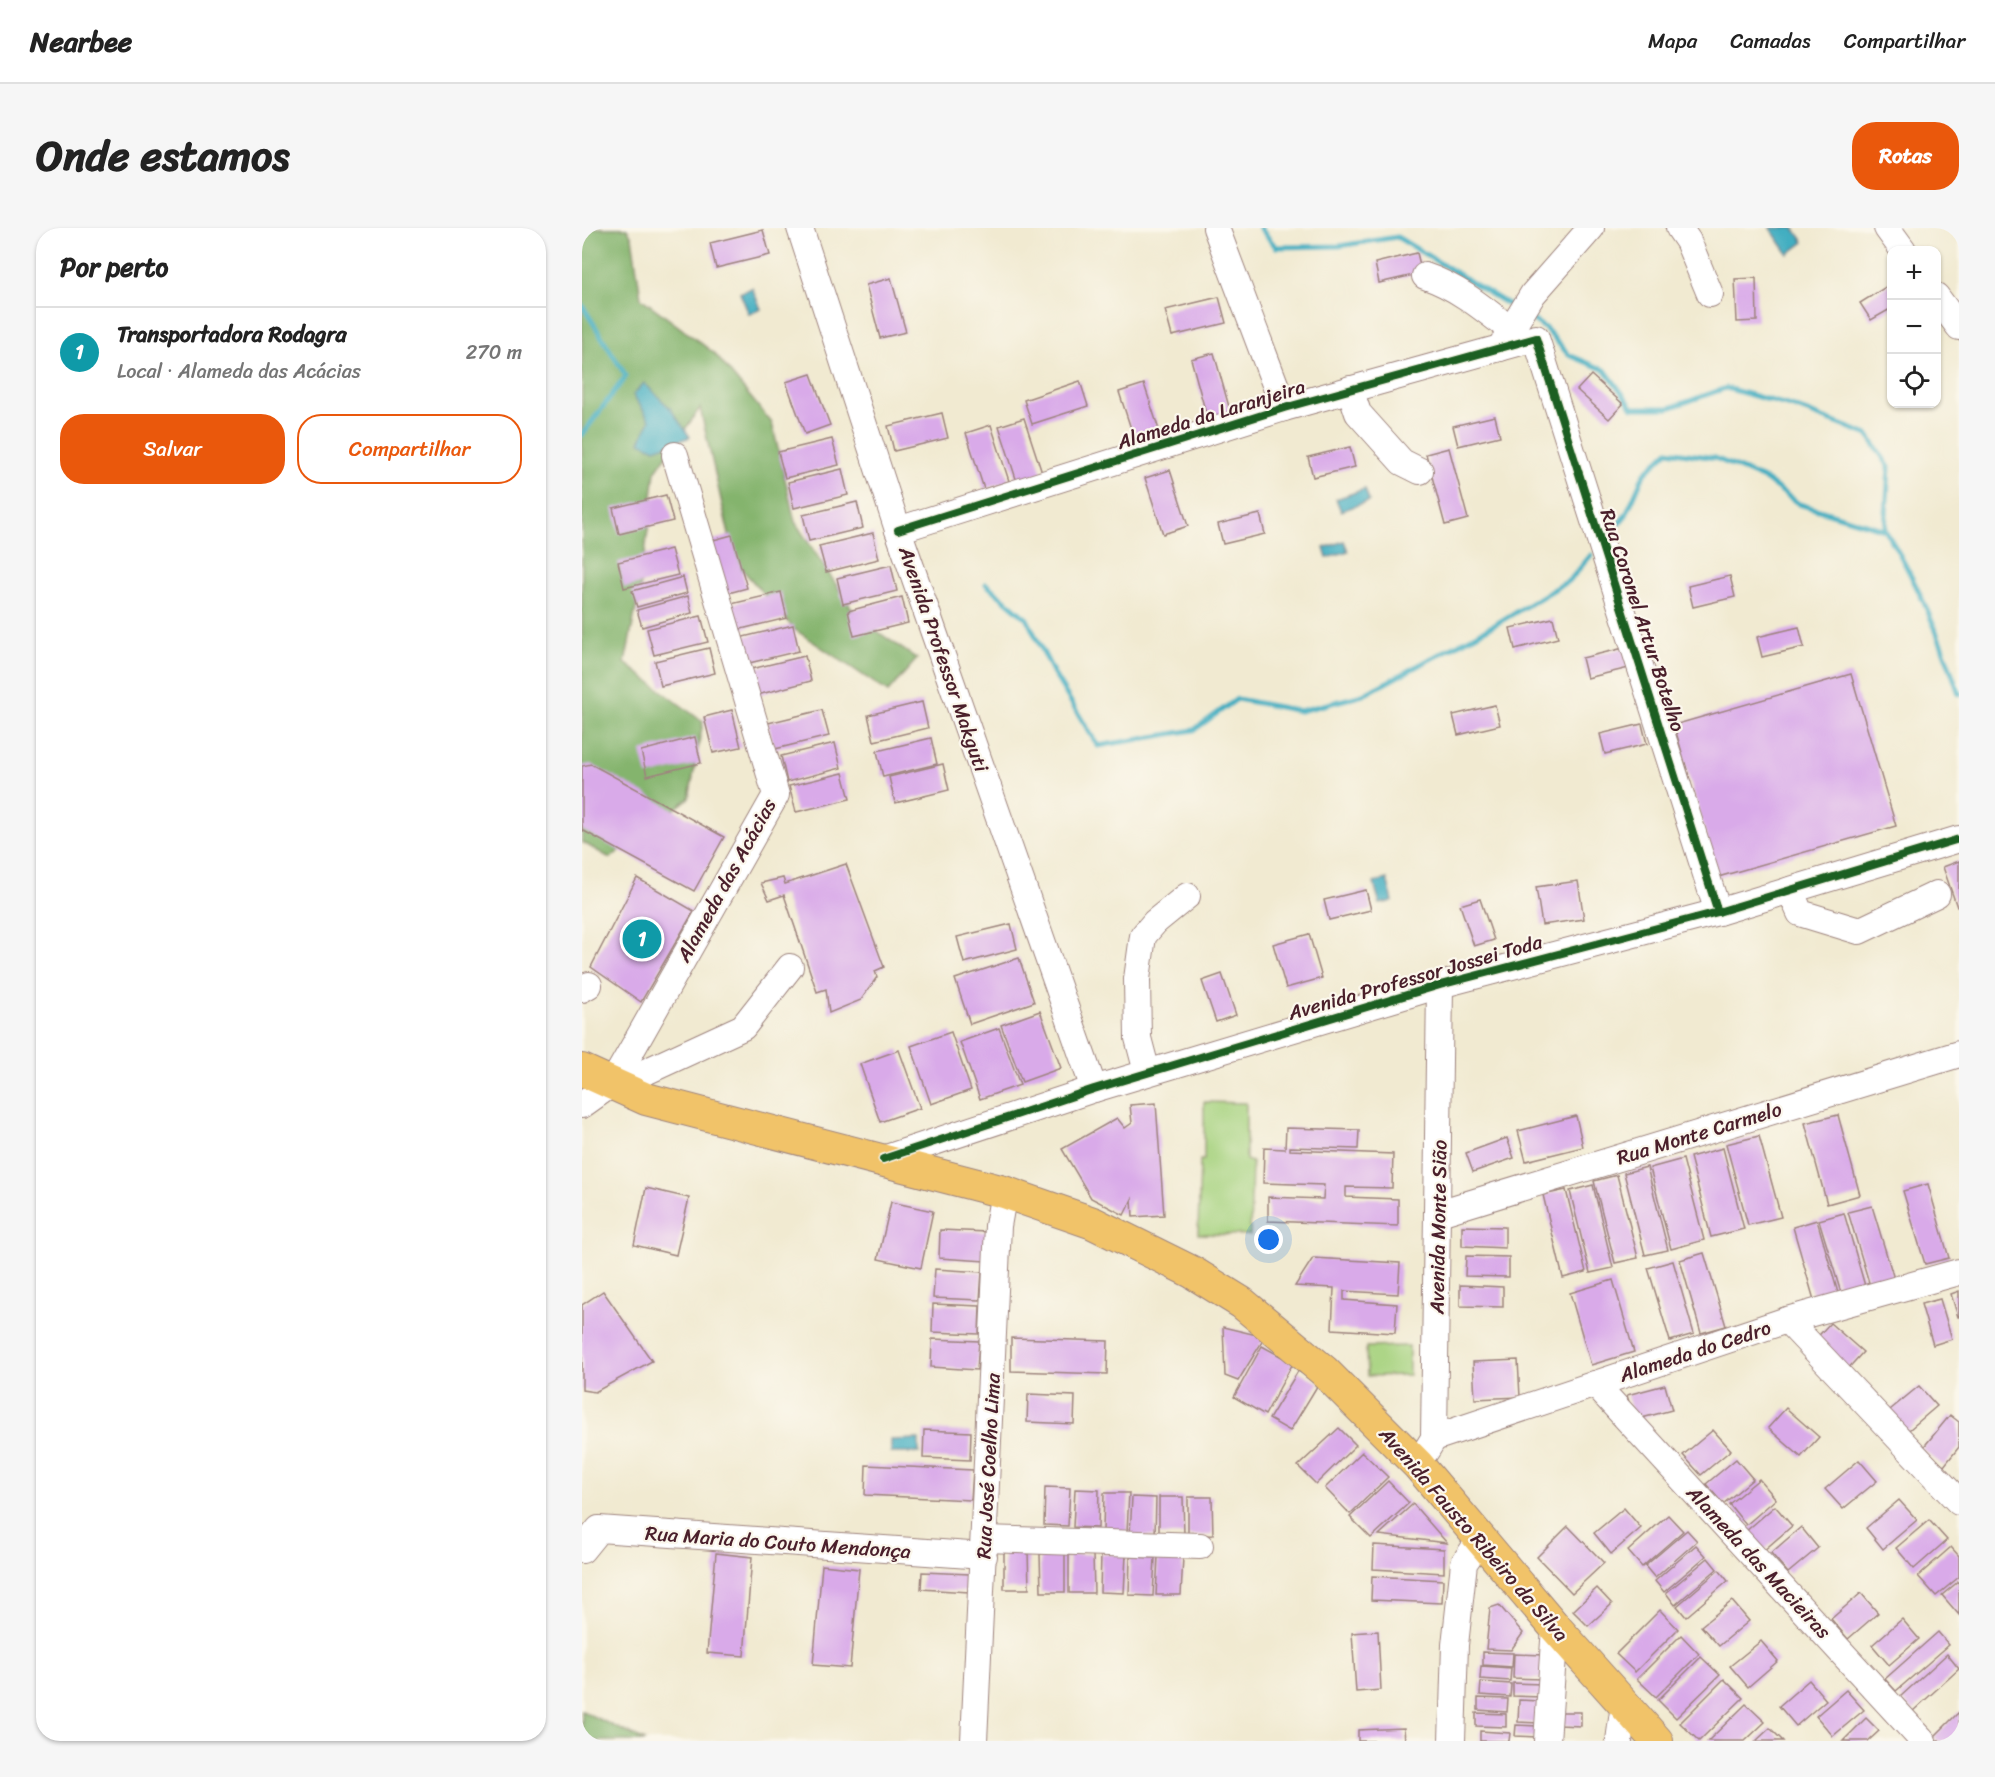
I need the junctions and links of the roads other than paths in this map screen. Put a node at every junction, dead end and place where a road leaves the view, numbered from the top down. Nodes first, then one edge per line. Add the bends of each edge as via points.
1 (800, 228) edge
2 (1216, 228) edge
3 (1591, 228) edge
4 (1679, 228) edge
5 (1887, 228) edge
6 (1901, 246) edge
7 (1425, 276) dead end
8 (1710, 294) dead end
9 (1939, 300) edge
10 (1959, 327) edge
11 (1536, 338) joint
12 (1505, 339) junction
13 (1350, 389) junction
14 (1284, 408) junction
15 (675, 455) dead end
16 (1420, 471) dead end
17 (898, 530) junction
18 (1959, 838) edge
19 (1790, 890) junction
20 (1937, 894) dead end
21 (1187, 896) dead end
22 (1718, 912) junction
23 (790, 967) dead end
24 (1440, 985) junction
25 (1959, 1054) edge
26 (582, 1070) edge
27 (1148, 1072) junction
28 (615, 1084) junction
29 (1094, 1089) junction
30 (582, 1105) edge
31 (883, 1159) junction
32 (1004, 1192) junction
33 (1439, 1213) junction
34 (1959, 1272) edge
35 (1787, 1320) junction
36 (1595, 1384) junction
37 (1434, 1438) junction
38 (1418, 1465) junction
39 (1959, 1502) edge
40 (1482, 1537) junction
41 (1200, 1546) dead end
42 (985, 1548) junction
43 (582, 1550) edge
44 (1555, 1627) junction
45 (1624, 1704) junction
46 (974, 1741) edge
47 (1452, 1741) edge
48 (1547, 1741) edge
49 (1619, 1741) edge
50 (1657, 1741) edge
51 (1923, 1741) edge

1 - 17 street, Avenida Professor Makguti
2 - 14 street
3 - 12 street via 1533,294
4 - 8 street
5 - 6 street
7 - 12 street via 1476,303
9 - 10 street
11 - 12 street, Alameda da Laranjeira
11 - 22 street, Rua Coronel Artur Botelho
12 - 13 street, Alameda da Laranjeira
13 - 14 street, Alameda da Laranjeira
13 - 16 street via 1358,413 1402,462
14 - 17 street, Alameda da Laranjeira
15 - 28 street, Alameda das Acácias via 776,795
17 - 29 street, Avenida Professor Makguti
18 - 19 street, Avenida Professor Jossei Toda
19 - 20 street via 1800,913 1859,931
19 - 22 street, Avenida Professor Jossei Toda
21 - 27 street via 1143,936 1137,979 1138,1038
22 - 24 street, Avenida Professor Jossei Toda
23 - 28 street via 743,1027
24 - 27 street, Avenida Professor Jossei Toda
24 - 33 street, Avenida Monte Sião
25 - 33 street, Rua Monte Carmelo
26 - 28 main road, Avenida Fausto Ribeiro da Silva
27 - 29 street, Avenida Professor Jossei Toda
28 - 30 street, Alameda das Acácias
28 - 31 main road, Avenida Fausto Ribeiro da Silva via 646,1099
29 - 31 street, Avenida Professor Jossei Toda
31 - 32 main road, Avenida Fausto Ribeiro da Silva
32 - 38 main road, Avenida Fausto Ribeiro da Silva via 1132,1240 1242,1303 1324,1371
32 - 42 street, Rua José Coelho Lima via 998,1226
33 - 37 street, Avenida Monte Sião
34 - 35 street, Alameda do Cedro
35 - 36 street, Alameda do Cedro
35 - 39 street
36 - 37 street, Alameda do Cedro
36 - 51 street, Alameda das Macieiras
37 - 38 street, Avenida Monte Sião
38 - 40 main road, Avenida Fausto Ribeiro da Silva
40 - 44 main road, Avenida Fausto Ribeiro da Silva
40 - 47 street via 1464,1563 1455,1645
41 - 42 street
42 - 43 street, Rua Maria do Couto Mendonça via 599,1529
42 - 46 street, Rua José Coelho Lima
44 - 45 main road, Avenida Fausto Ribeiro da Silva
44 - 48 street
45 - 49 street
45 - 50 main road, Avenida Fausto Ribeiro da Silva

